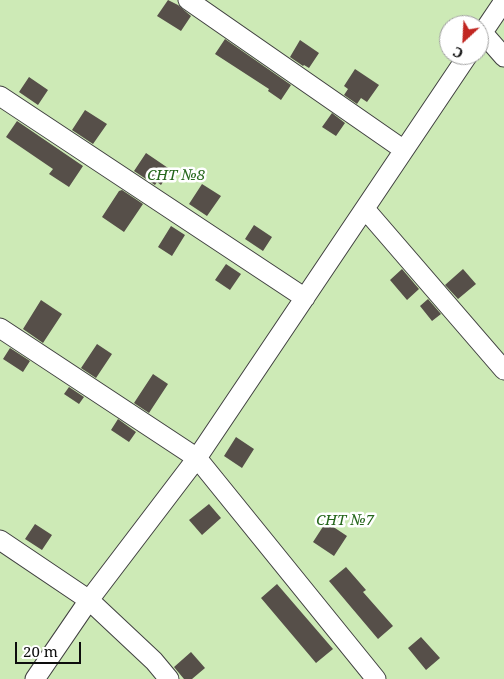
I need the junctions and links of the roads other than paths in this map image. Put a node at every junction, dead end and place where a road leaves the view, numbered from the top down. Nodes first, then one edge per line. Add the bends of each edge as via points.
1 (188, 0) edge
2 (504, 1) edge
3 (489, 24) edge
4 (489, 43) edge
5 (504, 57) edge
6 (461, 65) edge
7 (0, 96) edge
8 (404, 150) junction
9 (365, 208) junction
10 (304, 298) junction
11 (0, 328) edge
12 (504, 370) edge
13 (198, 458) junction
14 (0, 540) edge
15 (89, 600) junction
16 (34, 679) edge
17 (169, 679) edge
18 (376, 679) edge

1 - 8 street
2 - 3 street
4 - 5 street
6 - 8 street
7 - 10 street
8 - 9 street
9 - 10 street
9 - 12 street
10 - 13 street
11 - 13 street
13 - 15 street
13 - 18 street
14 - 15 street
15 - 16 street
15 - 17 street

